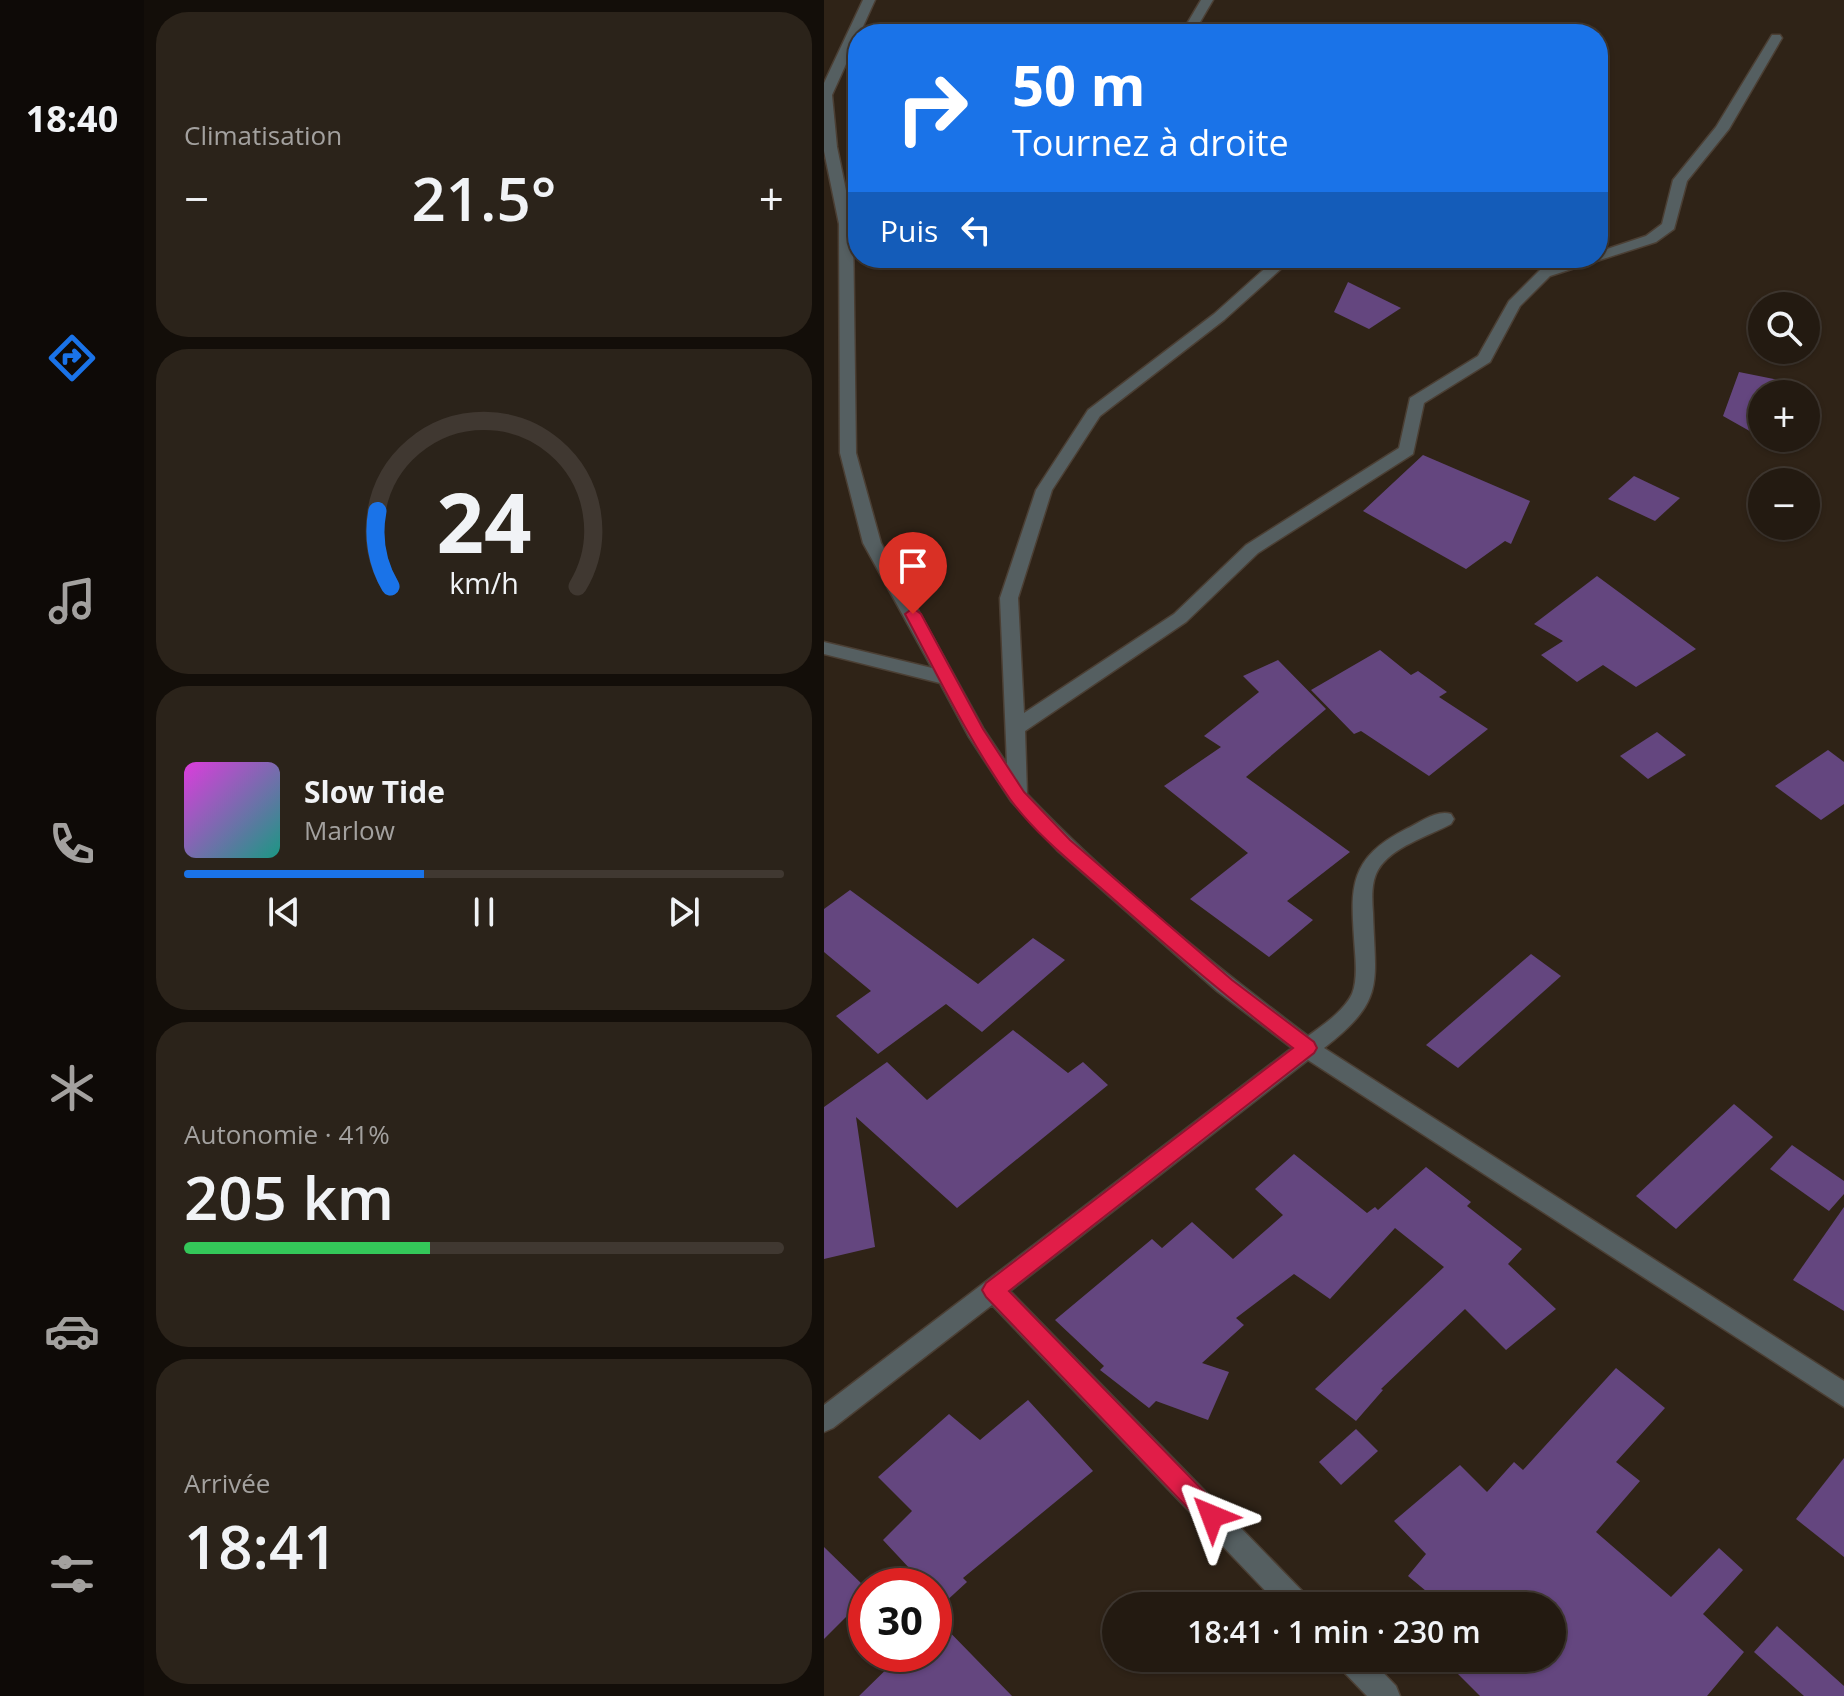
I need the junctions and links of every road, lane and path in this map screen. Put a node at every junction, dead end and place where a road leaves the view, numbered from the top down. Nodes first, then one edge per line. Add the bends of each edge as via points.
1 (869, 0) edge
2 (1207, 0) edge
3 (858, 24) edge
4 (1193, 24) edge
5 (1776, 38) dead end
6 (848, 45) edge
7 (1608, 254) edge
8 (1274, 268) edge
9 (1562, 268) edge
10 (824, 648) edge
11 (946, 678) junction
12 (1015, 728) junction
13 (1018, 796) junction
14 (1444, 819) dead end
15 (1307, 1048) junction
16 (993, 1290) junction
17 (1844, 1395) edge
18 (824, 1420) edge
19 (1285, 1592) edge
20 (1363, 1672) edge
21 (1386, 1696) edge

1 - 3 street
2 - 4 street
5 - 7 street via 1722,129 1680,180 1669,226 1651,239
6 - 11 street via 825,95 846,224 848,453 872,543
8 - 12 street via 1094,413 1044,490 1009,598
9 - 12 street via 1545,273 1514,304 1484,359 1416,401 1407,450 1252,549 1180,618
10 - 11 street
11 - 13 street
12 - 13 street
13 - 15 street via 1124,898
14 - 15 street via 1376,856 1363,895 1363,991 1341,1023
15 - 16 street
15 - 17 street
16 - 18 street
16 - 19 street
20 - 21 street

